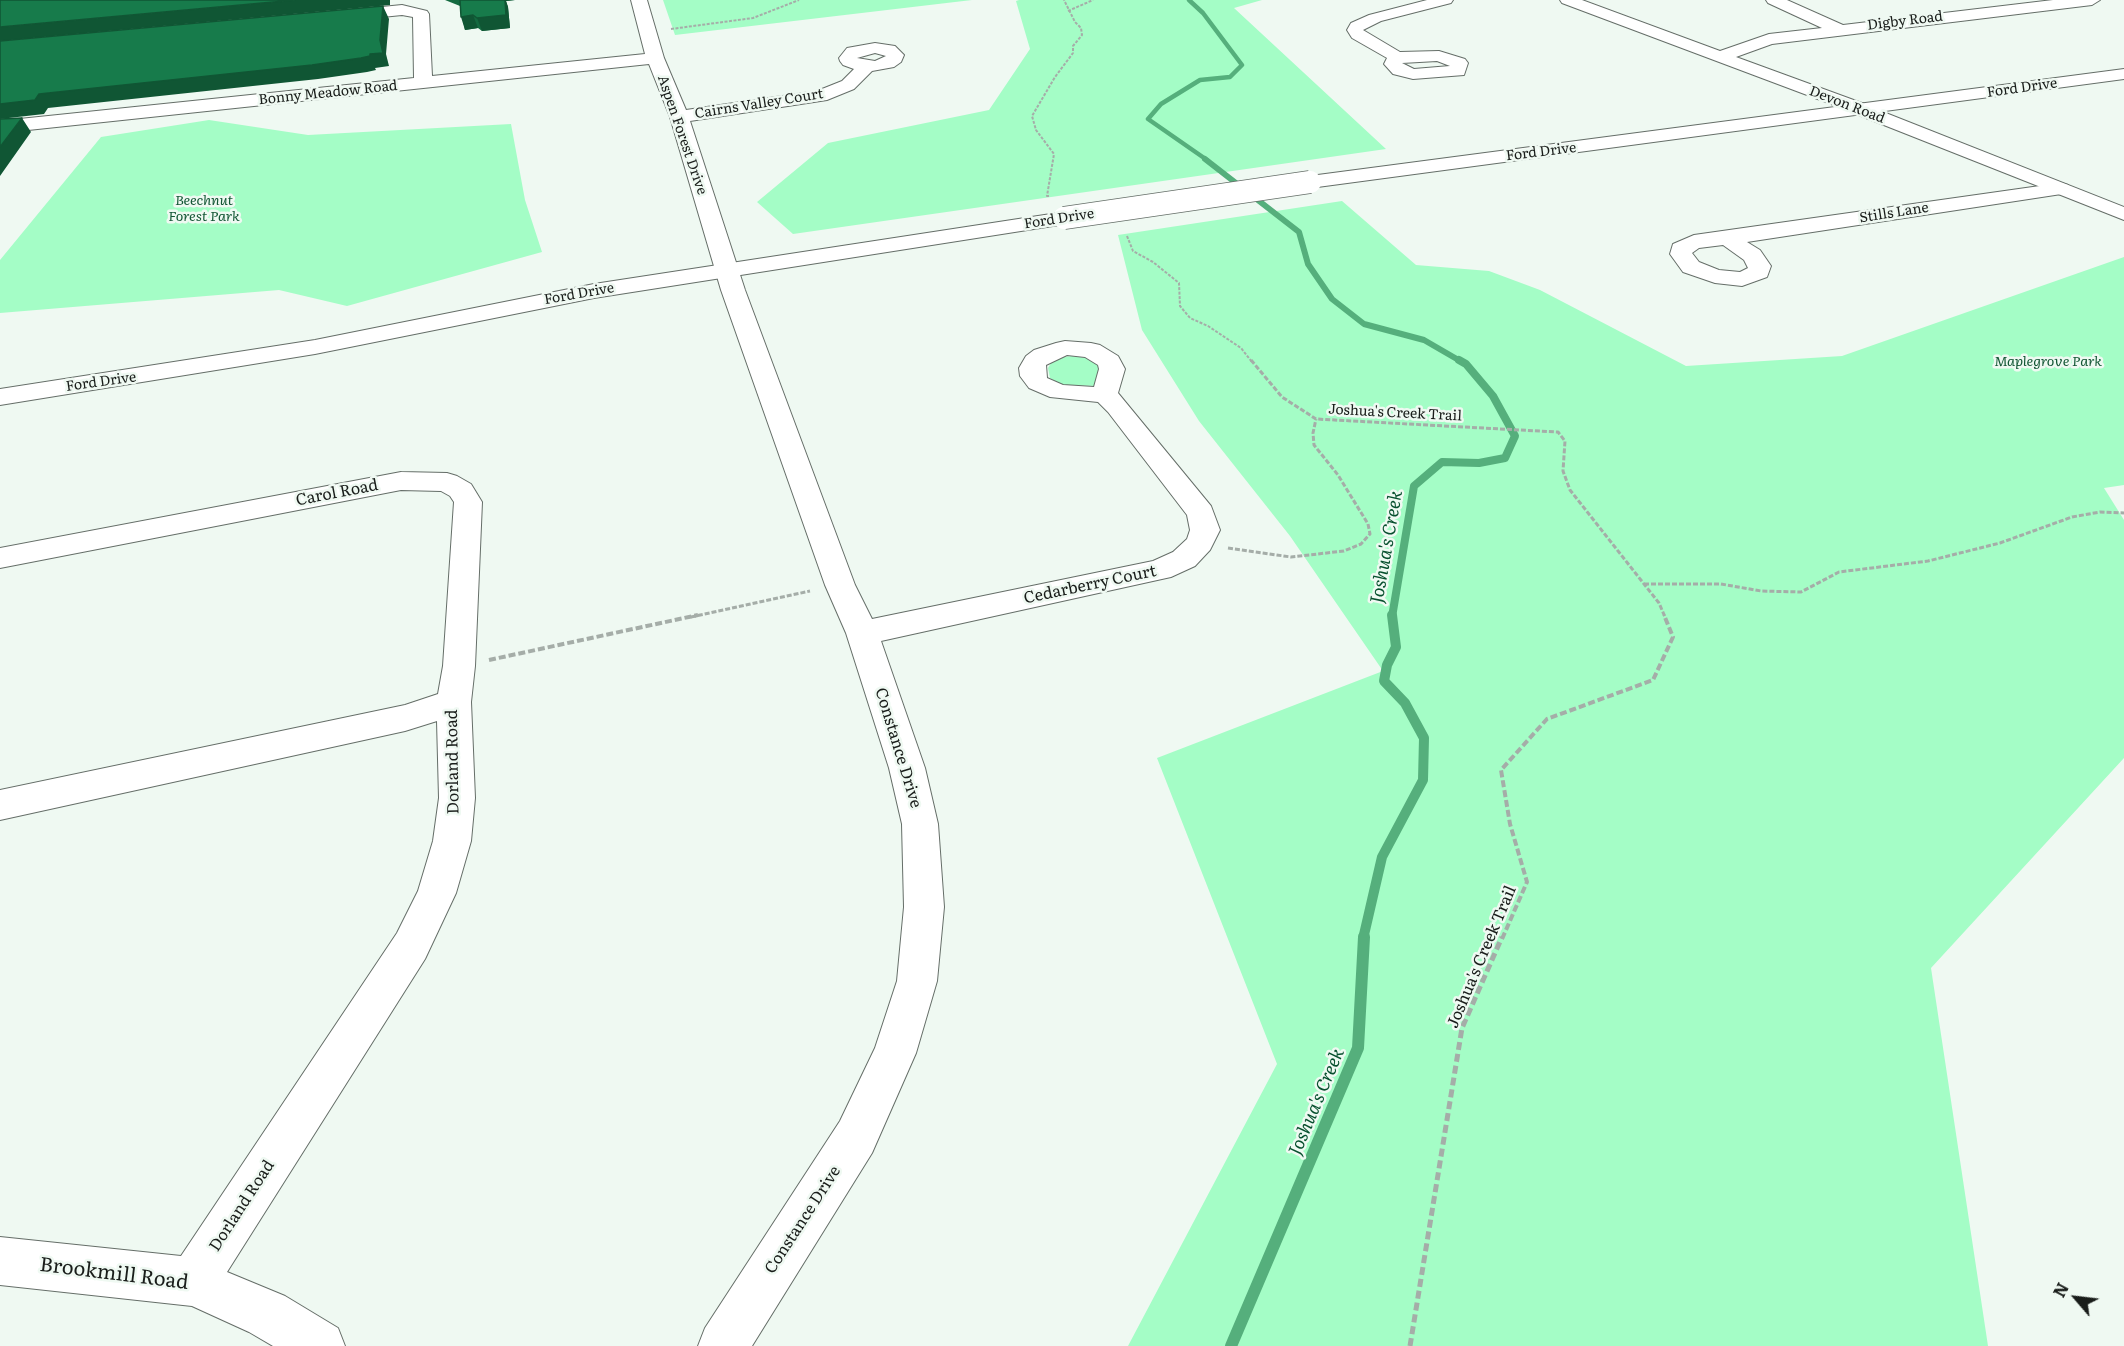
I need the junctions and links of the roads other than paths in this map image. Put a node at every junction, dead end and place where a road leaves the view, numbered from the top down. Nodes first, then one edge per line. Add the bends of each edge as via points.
1 (639, 0) edge
2 (1445, 0) edge
3 (1568, 0) edge
4 (1774, 0) edge
5 (2092, 0) edge
6 (325, 17) edge
7 (1838, 29) junction
8 (1720, 57) junction
9 (655, 58) junction
10 (1398, 58) dead end
11 (867, 66) dead end
12 (2124, 74) edge
13 (423, 83) junction
14 (1863, 110) junction
15 (679, 117) junction
16 (0, 127) edge
17 (2061, 189) junction
18 (2124, 214) edge
19 (1727, 238) dead end
20 (726, 269) junction
21 (1105, 395) dead end
22 (0, 397) edge
23 (0, 558) edge
24 (862, 633) junction
25 (456, 684) junction
26 (0, 805) edge
27 (0, 1261) edge
28 (193, 1282) junction
29 (320, 1346) edge
30 (723, 1346) edge

1 - 9 street, Aspen Forest Drive
2 - 10 street via 1357,26 1359,35
3 - 8 street, Devon Road
4 - 7 street
5 - 7 street, Digby Road
6 - 13 street via 402,10 421,14
7 - 8 street, Digby Road via 1769,39
8 - 14 street, Devon Road
9 - 13 street, Bonny Meadow Road
9 - 15 street, Aspen Forest Drive
11 - 15 street, Cairns Valley Court via 848,85 821,96
12 - 14 street, Ford Drive
13 - 16 street, Bonny Meadow Road
14 - 17 street, Devon Road
14 - 20 street, Ford Drive, bridge via 1310,182
15 - 20 street, Aspen Forest Drive
17 - 18 street, Devon Road
17 - 19 street, Stills Lane
20 - 22 street, Ford Drive via 518,305 315,347
20 - 24 street, Constance Drive via 840,585
21 - 24 street, Cedarberry Court via 1201,513 1205,530 1200,543 1184,559 1160,570
23 - 25 street, Carol Road via 401,481 447,482 461,490 468,502
24 - 30 street, Constance Drive via 907,768 920,824 924,907 917,981 896,1053 856,1137
25 - 26 street, Dorland Road via 405,718
25 - 28 street, Dorland Road via 457,798 452,841 437,893 411,946
27 - 28 street, Brookmill Road
28 - 29 street, Brookmill Road via 267,1314

